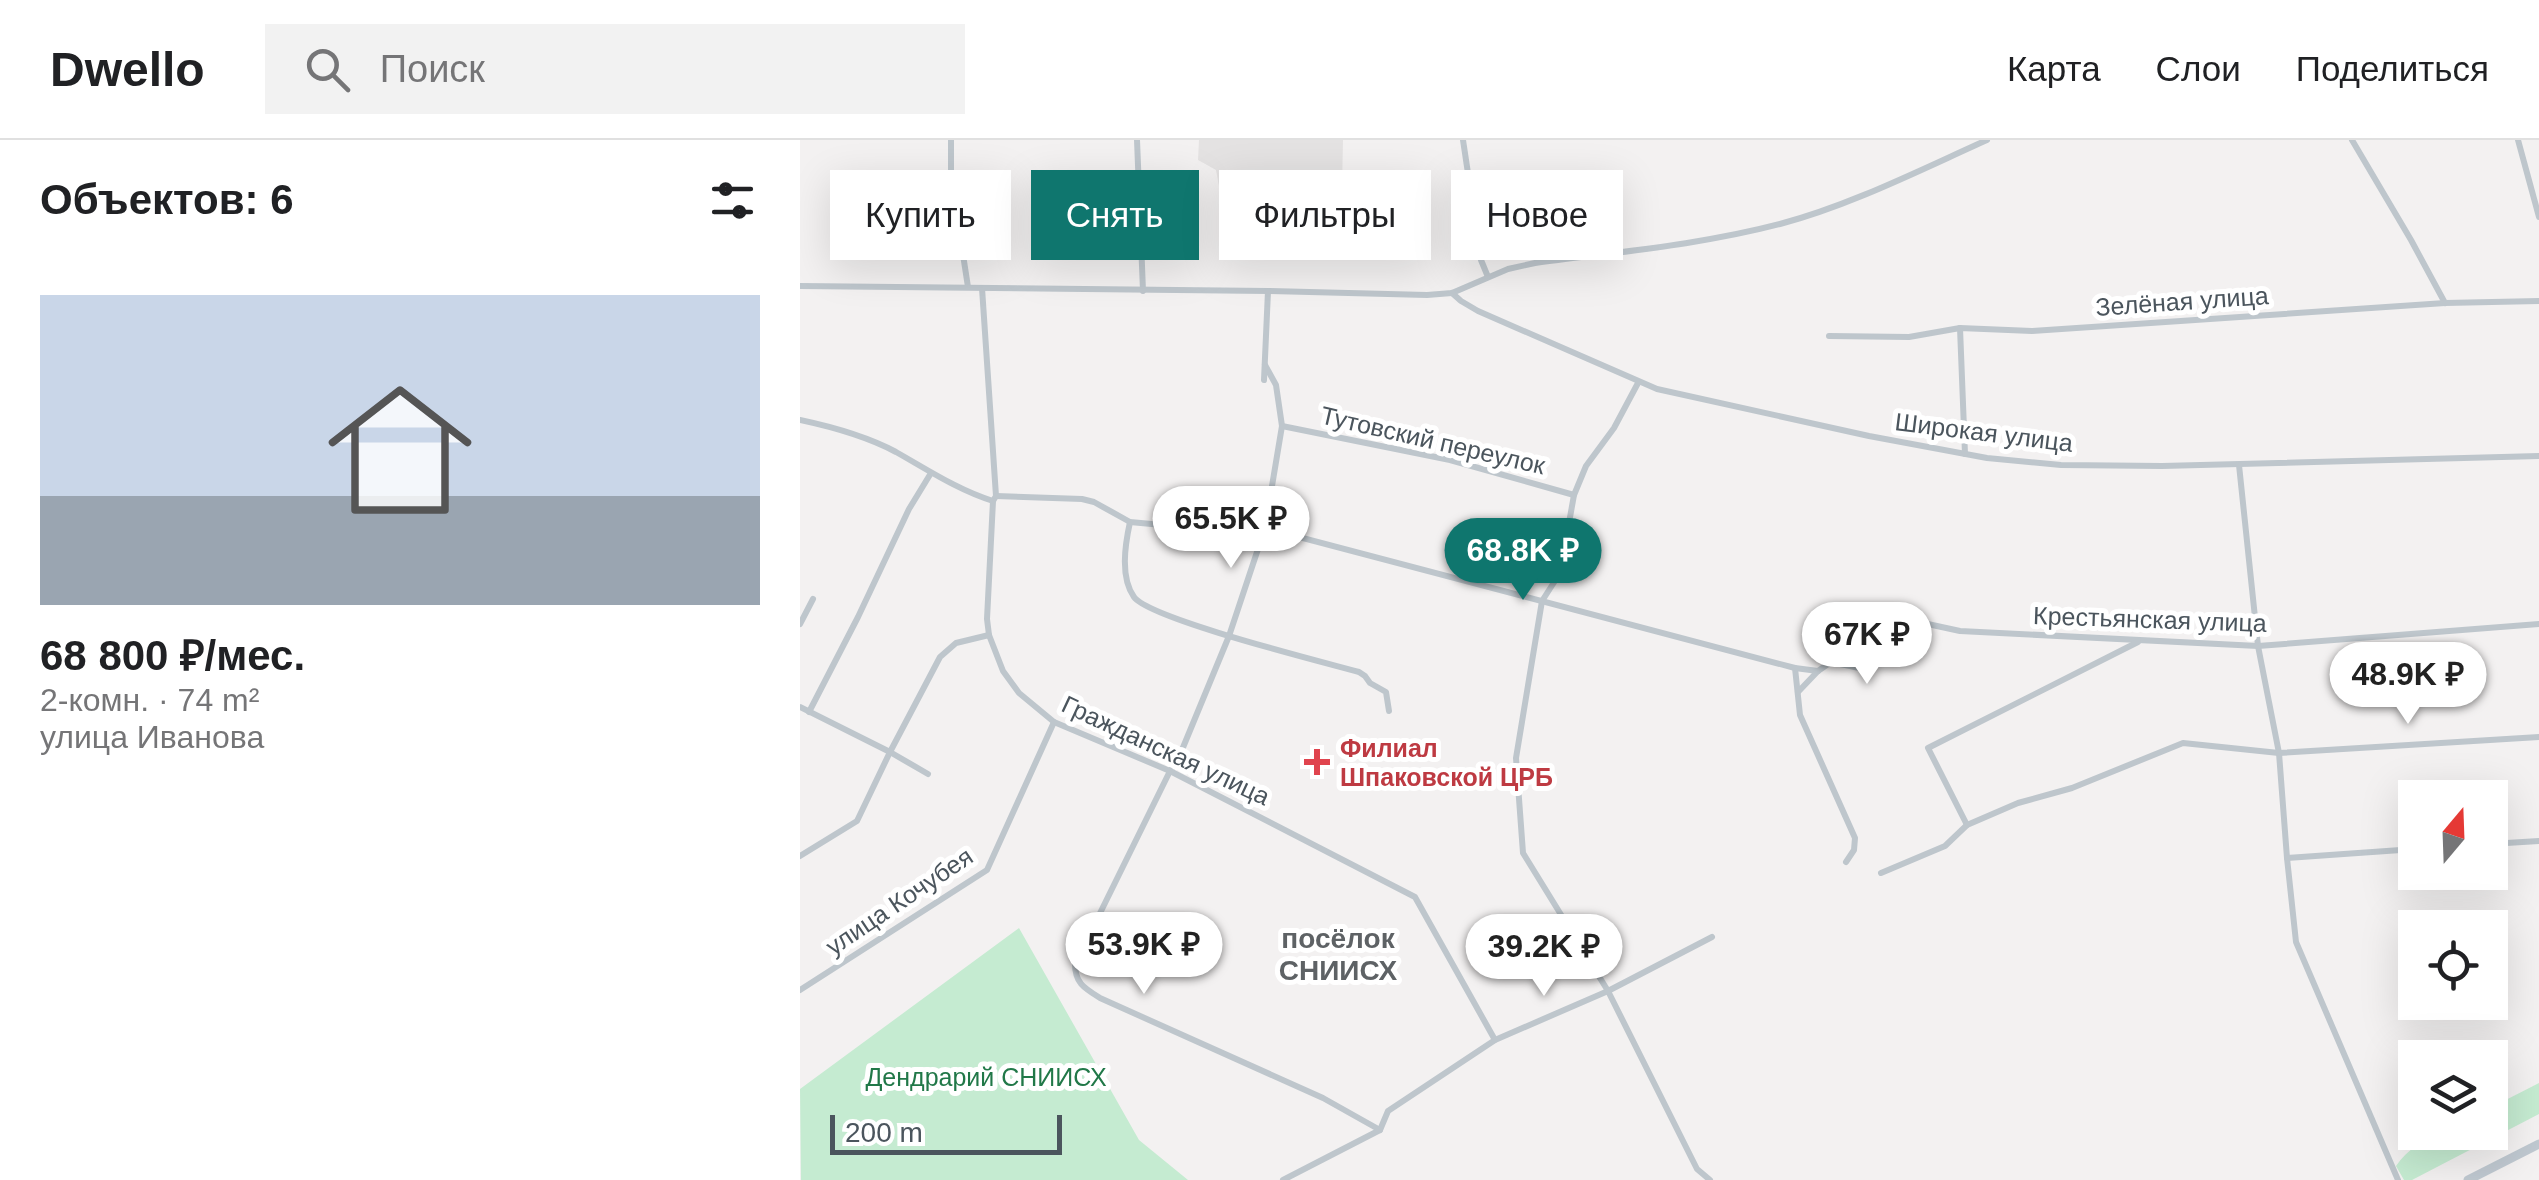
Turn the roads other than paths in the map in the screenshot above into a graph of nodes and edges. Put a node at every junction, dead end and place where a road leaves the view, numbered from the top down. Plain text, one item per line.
1 (951, 140) edge
2 (1136, 140) edge
3 (1463, 140) edge
4 (1987, 140) edge
5 (2352, 140) edge
6 (2518, 140) edge
7 (2539, 217) edge
8 (1488, 277) junction
9 (800, 286) edge
10 (968, 288) junction
11 (982, 288) junction
12 (1143, 290) junction
13 (1268, 291) junction
14 (1452, 293) junction
15 (2539, 301) edge
16 (2445, 304) junction
17 (1960, 328) junction
18 (1829, 336) dead end
19 (1265, 366) junction
20 (1264, 380) dead end
21 (1638, 383) junction
22 (800, 420) edge
23 (1282, 426) junction
24 (1965, 454) junction
25 (2539, 456) edge
26 (2239, 465) junction
27 (931, 473) junction
28 (1574, 496) junction
29 (994, 498) junction
30 (1130, 522) junction
31 (1265, 528) junction
32 (813, 598) dead end
33 (1542, 602) junction
34 (800, 624) edge
35 (2539, 624) edge
36 (989, 634) junction
37 (1229, 636) junction
38 (2139, 642) junction
39 (2258, 646) junction
40 (1795, 668) junction
41 (1818, 671) junction
42 (1798, 692) junction
43 (800, 707) edge
44 (809, 712) junction
45 (1388, 712) dead end
46 (1054, 722) junction
47 (2539, 737) edge
48 (890, 752) junction
49 (2279, 753) junction
50 (1170, 771) junction
51 (928, 774) dead end
52 (1967, 825) junction
53 (2539, 841) edge
54 (2508, 843) edge
55 (2398, 850) edge
56 (800, 856) edge
57 (2286, 858) junction
58 (1846, 862) dead end
59 (1882, 873) dead end
60 (1712, 937) dead end
61 (800, 990) edge
62 (1608, 991) junction
63 (1495, 1040) junction
64 (1380, 1130) junction
65 (2539, 1144) edge
66 (1283, 1180) edge
67 (1710, 1180) edge
68 (2398, 1180) edge
69 (2468, 1180) edge

1 - 10 street
2 - 12 street
3 - 8 street
4 - 8 street
5 - 16 street
6 - 7 street
8 - 14 street
9 - 10 street
10 - 11 street
11 - 12 street
11 - 29 street, Гражданская улица
12 - 13 street
13 - 14 street
13 - 19 street
14 - 21 street, Широкая улица
15 - 16 street, Зелёная улица
16 - 17 street, Зелёная улица
17 - 18 street, Зелёная улица
17 - 24 street
19 - 20 street
19 - 23 street
21 - 24 street, Широкая улица
21 - 28 street
22 - 27 street
23 - 28 street, Тутовский переулок
23 - 31 street
24 - 26 street, Широкая улица
25 - 26 street, Широкая улица
26 - 39 street
27 - 29 street
27 - 44 street
28 - 33 street
29 - 30 street
29 - 36 street, Гражданская улица
30 - 31 street
30 - 37 street
31 - 33 street
31 - 37 street
32 - 34 street
33 - 40 street
33 - 62 street
35 - 39 street, Крестьянская улица
36 - 46 street, Гражданская улица
36 - 48 street
37 - 45 street
37 - 50 street
38 - 39 street, Крестьянская улица
38 - 41 street, Крестьянская улица
38 - 52 street
39 - 49 street
40 - 41 street
40 - 42 street
41 - 42 street
42 - 58 street
43 - 44 street
44 - 48 street
46 - 50 street, Гражданская улица
46 - 61 street, улица Кочубея
47 - 49 street
48 - 51 street
48 - 56 street
49 - 52 street
49 - 57 street
50 - 63 street, Гражданская улица
50 - 64 street
52 - 59 street
53 - 54 street
55 - 57 street
57 - 68 street
60 - 62 street
62 - 63 street
62 - 67 street
63 - 64 street
64 - 66 street
65 - 69 street

